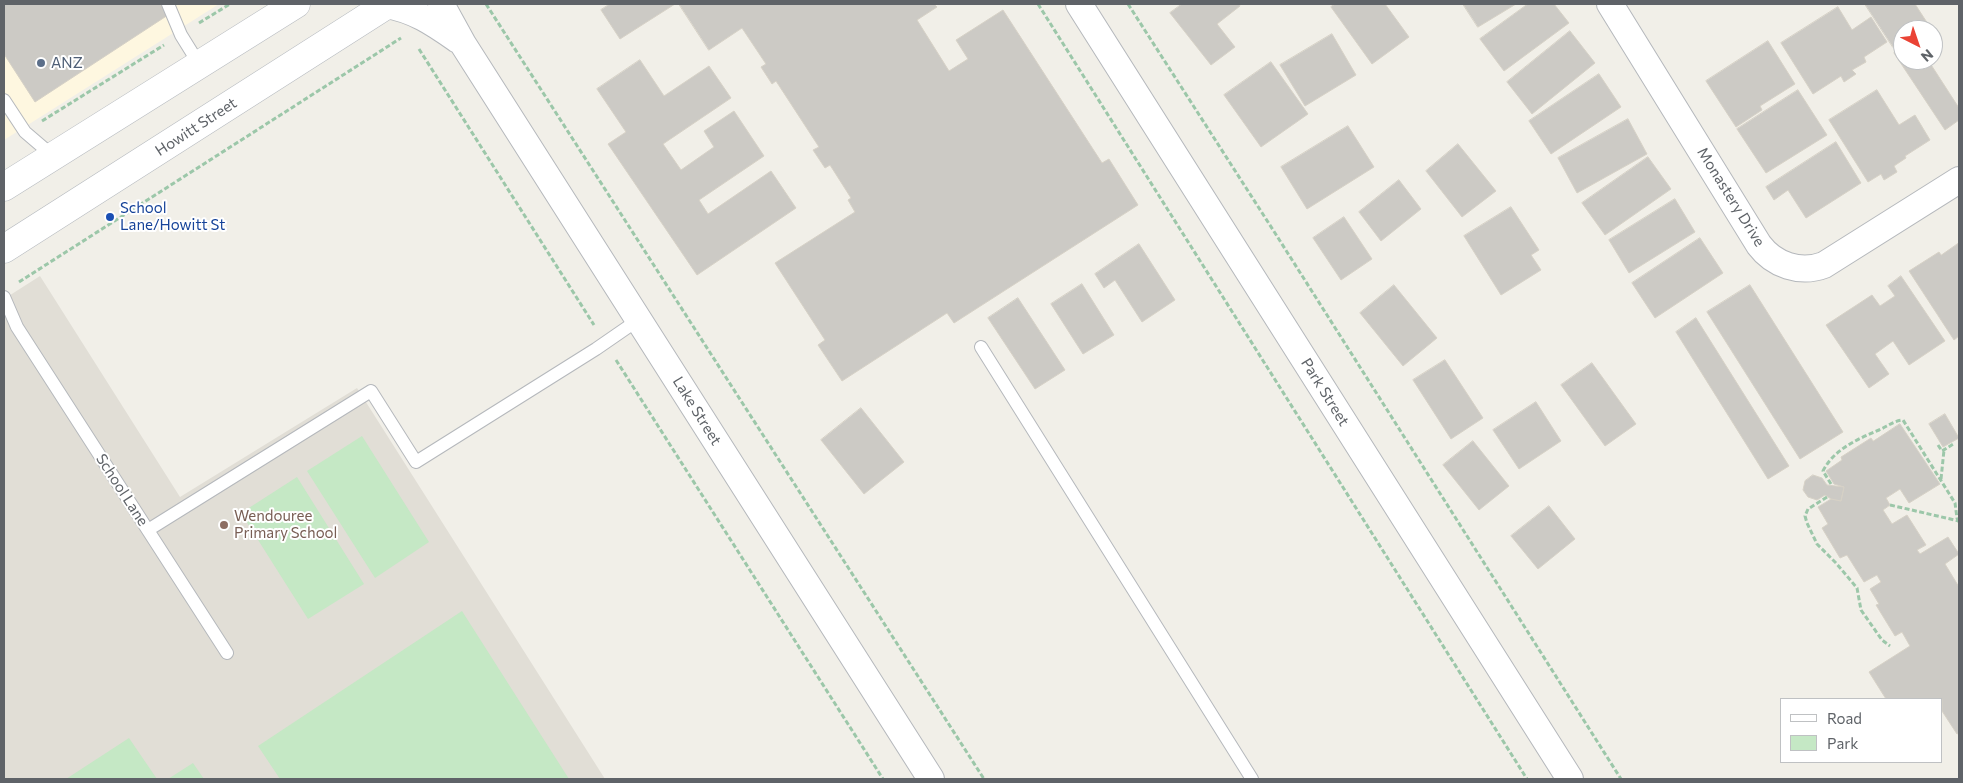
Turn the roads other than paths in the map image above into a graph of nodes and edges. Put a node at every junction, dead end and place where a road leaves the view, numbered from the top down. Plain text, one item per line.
1 (168, 4) edge
2 (296, 4) edge
3 (441, 4) edge
4 (1079, 4) edge
5 (1610, 4) edge
6 (387, 5) edge
7 (463, 44) junction
8 (199, 64) junction
9 (4, 100) edge
10 (8, 116) edge
11 (53, 156) junction
12 (1959, 180) edge
13 (4, 187) edge
14 (4, 251) edge
15 (4, 297) edge
16 (4, 315) edge
17 (638, 320) junction
18 (17, 327) junction
19 (981, 347) dead end
20 (148, 530) junction
21 (227, 653) dead end
22 (931, 779) edge
23 (1252, 779) edge
24 (1570, 779) edge

1 - 8 lane
2 - 8 main road
3 - 7 street, Lake Street
4 - 24 street, Park Street
5 - 12 street, Monastery Drive
6 - 7 street, Lake Street
6 - 14 main road, Howitt Street
7 - 17 street, Lake Street
8 - 11 main road
9 - 10 lane
10 - 11 lane
11 - 13 main road
15 - 18 lane, School Lane
16 - 18 lane, School Lane
17 - 20 lane
17 - 22 street, Lake Street
18 - 20 lane, School Lane
19 - 23 lane
20 - 21 lane, School Lane

